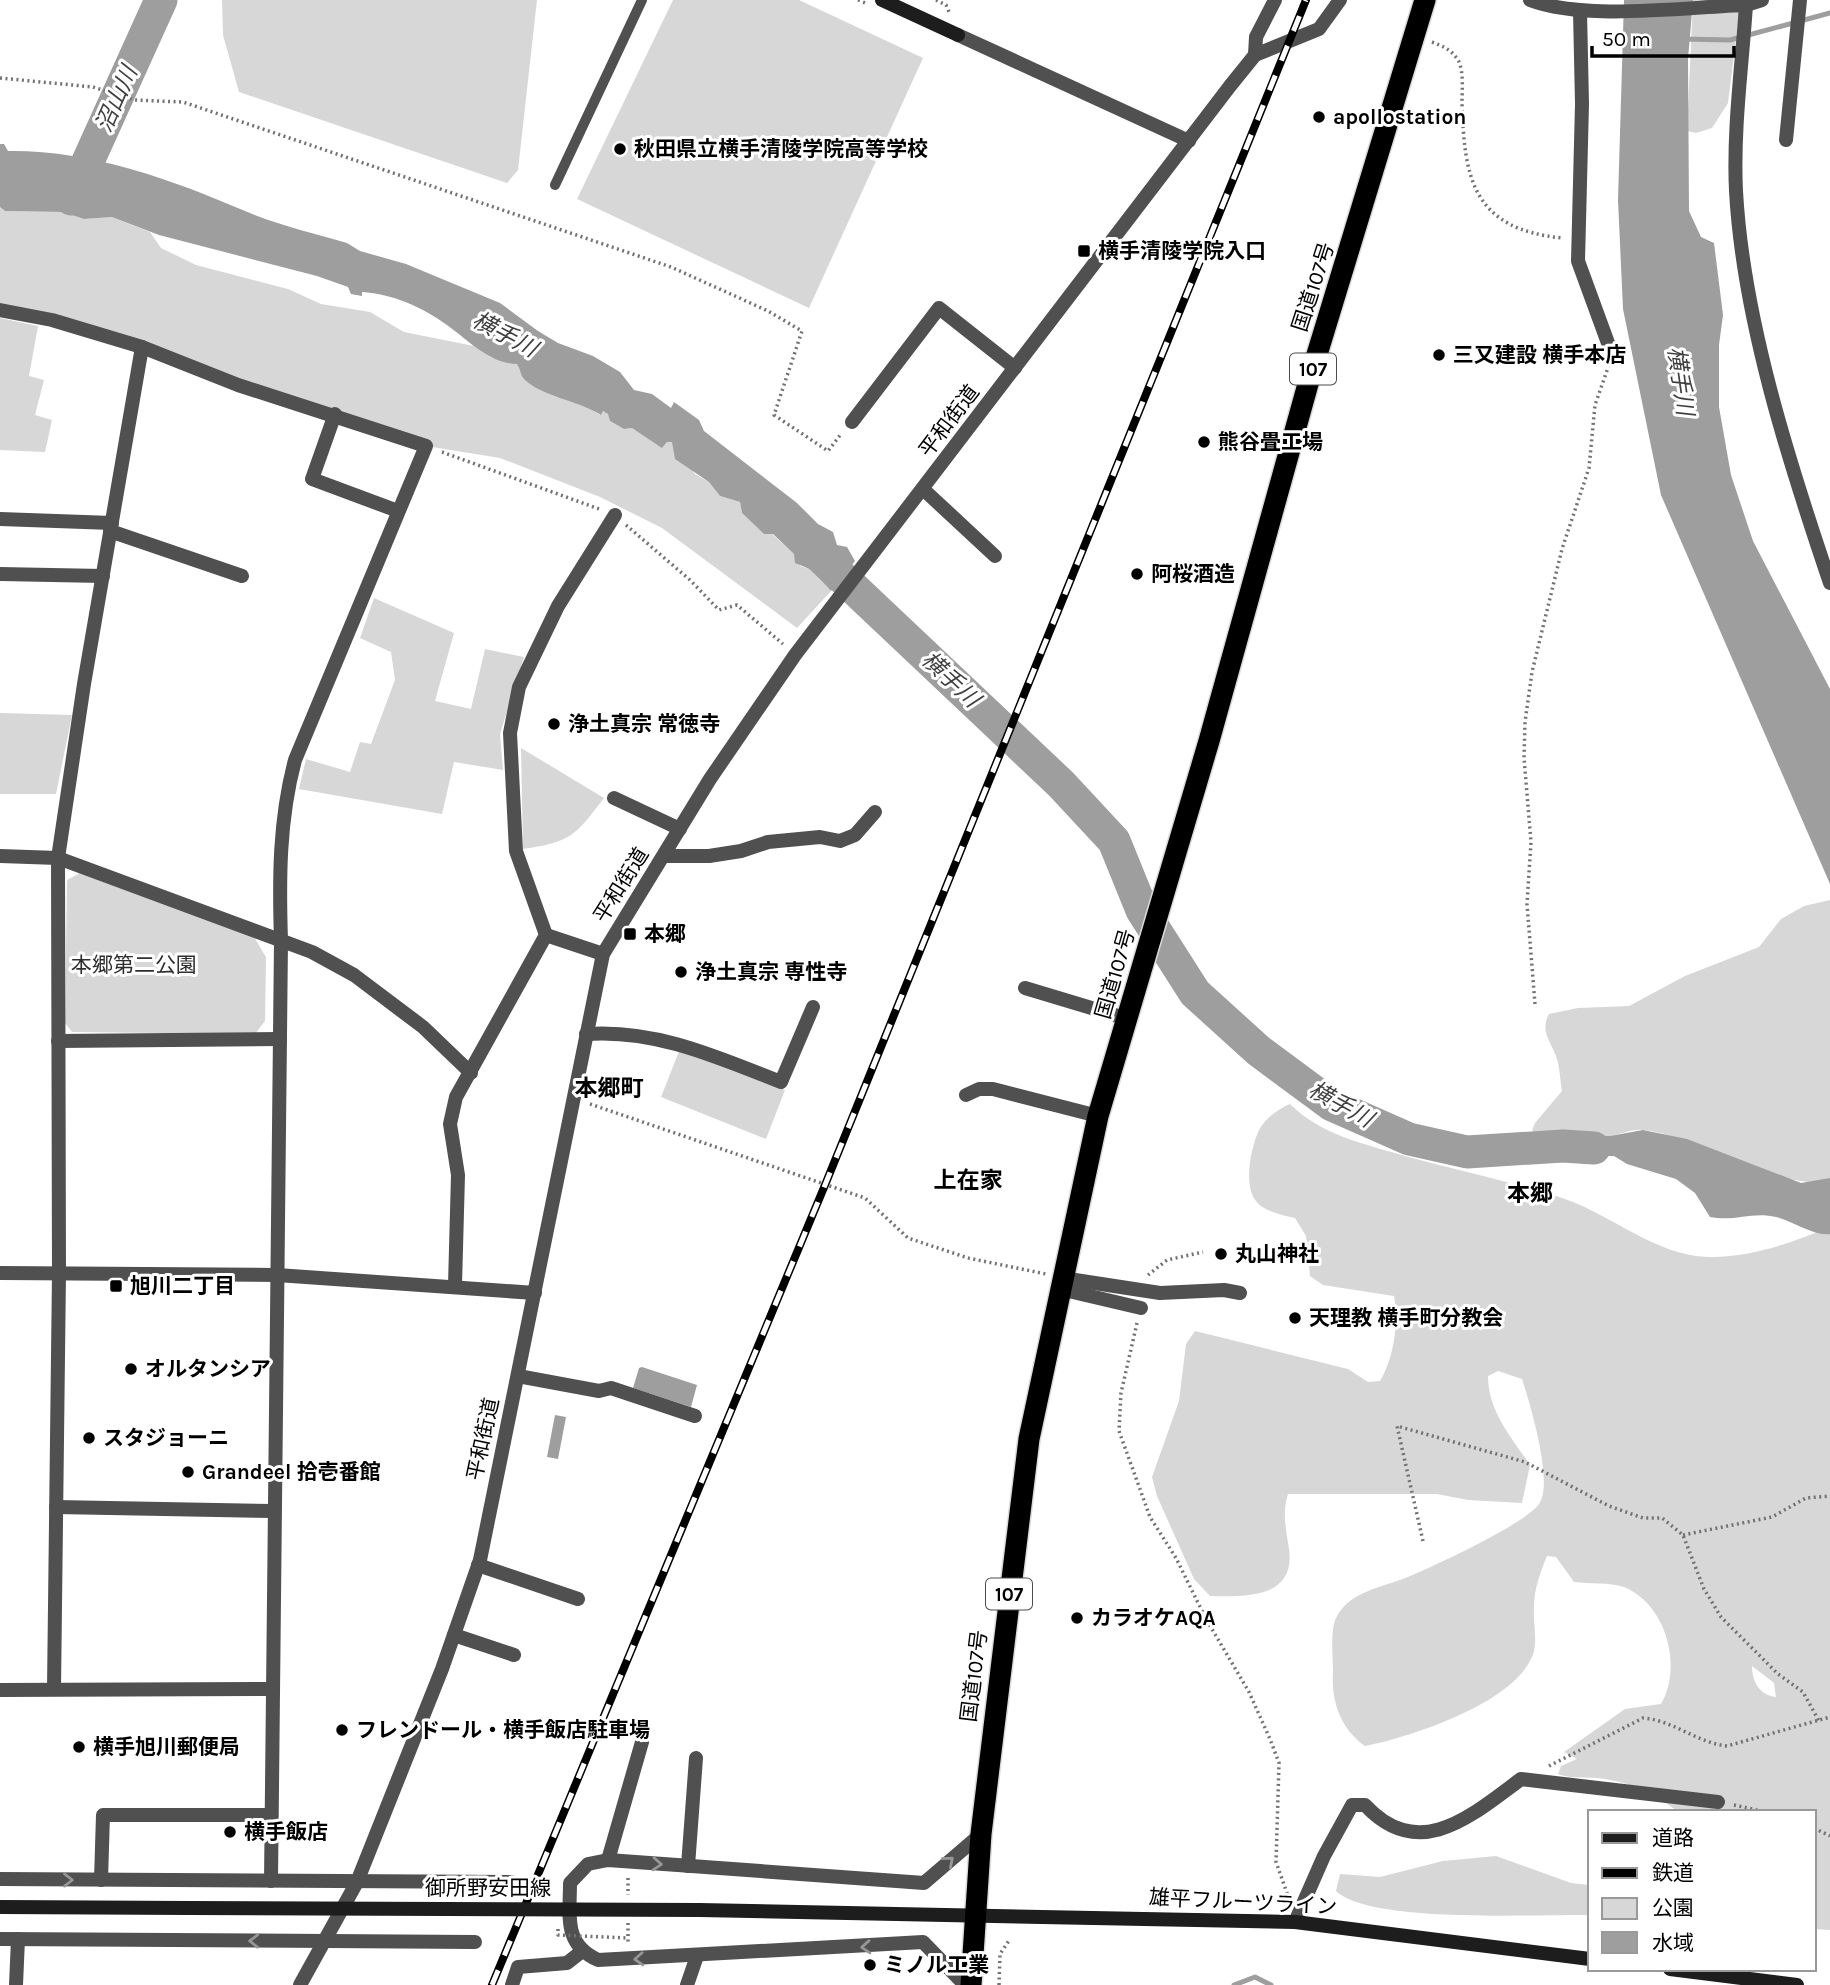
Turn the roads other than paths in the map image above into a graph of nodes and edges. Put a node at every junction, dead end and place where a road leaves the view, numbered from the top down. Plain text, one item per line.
1 (642, 0) edge
2 (1275, 0) edge
3 (1340, 0) edge
4 (1425, 0) edge
5 (1530, 0) edge
6 (1762, 0) edge
7 (890, 2) edge
8 (1746, 5) junction
9 (1800, 5) edge
10 (1580, 11) junction
11 (958, 35) joint
12 (1255, 55) junction
13 (1189, 141) junction
14 (1786, 141) dead end
15 (555, 185) dead end
16 (0, 310) edge
17 (1608, 343) road end
18 (142, 347) junction
19 (1016, 368) junction
20 (335, 414) junction
21 (852, 422) road end
22 (923, 489) junction
23 (398, 511) junction
24 (615, 514) dead end
25 (0, 519) edge
26 (111, 527) junction
27 (995, 556) dead end
28 (0, 574) edge
29 (103, 576) junction
30 (242, 576) dead end
31 (1830, 583) edge
32 (614, 799) dead end
33 (875, 811) dead end
34 (680, 829) junction
35 (0, 856) edge
36 (664, 856) junction
37 (58, 858) junction
38 (547, 934) junction
39 (281, 941) junction
40 (603, 954) junction
41 (1025, 988) dead end
42 (813, 1007) dead end
43 (1128, 1019) junction
44 (586, 1034) junction
45 (280, 1039) junction
46 (58, 1041) junction
47 (471, 1073) junction
48 (966, 1095) dead end
49 (1098, 1116) junction
50 (0, 1273) edge
51 (59, 1273) junction
52 (277, 1275) junction
53 (1061, 1283) junction
54 (455, 1285) junction
55 (535, 1293) junction
56 (1240, 1293) dead end
57 (1141, 1308) road end
58 (518, 1377) junction
59 (695, 1416) dead end
60 (56, 1507) junction
61 (274, 1511) junction
62 (478, 1564) junction
63 (578, 1599) dead end
64 (454, 1635) junction
65 (514, 1655) dead end
66 (0, 1689) edge
67 (54, 1689) junction
68 (272, 1689) junction
69 (642, 1742) dead end
70 (696, 1758) dead end
71 (1718, 1801) road end
72 (271, 1815) junction
73 (981, 1834) junction
74 (608, 1860) junction
75 (688, 1866) junction
76 (0, 1879) edge
77 (101, 1880) junction
78 (271, 1881) junction
79 (357, 1882) junction
80 (511, 1882) dead end
81 (0, 1907) edge
82 (975, 1914) junction
83 (1297, 1917) junction
84 (0, 1938) edge
85 (18, 1939) junction
86 (322, 1941) junction
87 (475, 1942) dead end
88 (581, 1952) junction
89 (698, 1956) junction
90 (1588, 1959) edge
91 (1678, 1971) edge
92 (1715, 1980) edge
93 (964, 1984) edge
94 (16, 1985) edge
95 (300, 1985) edge
96 (512, 1985) edge
97 (687, 1985) edge
98 (1797, 1985) edge

1 - 15 lane
2 - 12 street
3 - 12 street
4 - 43 highway, 国道107号 / 107
5 - 10 street
6 - 8 street
7 - 11 main road
8 - 10 street
8 - 31 street
9 - 14 street
10 - 17 street
11 - 13 street
12 - 13 street, 平和街道
13 - 19 street, 平和街道
16 - 18 street
18 - 20 street
18 - 26 street
19 - 21 street
19 - 22 street, 平和街道
20 - 23 street
20 - 23 street
22 - 27 street
22 - 34 street, 平和街道
23 - 39 street
24 - 38 street
25 - 26 street
26 - 29 street
26 - 30 street
28 - 29 street
29 - 37 street
32 - 34 street
33 - 36 street
34 - 36 street, 平和街道
35 - 37 street
36 - 40 street, 平和街道
37 - 39 street
37 - 46 street
38 - 40 street
38 - 47 street
39 - 45 street
39 - 47 street
40 - 44 street, 平和街道
41 - 43 street
42 - 44 street
43 - 49 highway, 国道107号 / 107
44 - 55 street, 平和街道
45 - 46 street
45 - 52 street
46 - 51 street
47 - 54 street
48 - 49 street
49 - 53 highway, 国道107号 / 107
50 - 51 street
51 - 52 street
51 - 60 street
52 - 54 street
52 - 61 street
53 - 56 street
53 - 57 street
53 - 73 highway, 国道107号 / 107
54 - 55 street
55 - 58 street, 平和街道
58 - 59 street
58 - 62 street, 平和街道
60 - 61 street
60 - 67 street
61 - 68 street
62 - 63 street
62 - 64 street, 平和街道
64 - 65 street
64 - 79 street, 平和街道
66 - 67 street
67 - 68 street
68 - 72 street
69 - 74 street
70 - 75 street
71 - 83 street
72 - 77 street
72 - 78 street
75 -> 73 street
73 - 82 highway, 国道107号 / 107
74 -> 75 street
74 - 88 street
76 -> 77 street
77 - 78 street
78 - 79 street
79 - 80 street
79 - 86 street, 平和街道
81 - 82 main road, 御所野安田線, bridge
82 - 83 main road, 雄平フルーツライン
82 - 93 highway, 国道107号 / 107
83 - 90 main road, 雄平フルーツライン
84 - 85 street
86 -> 85 street
85 - 94 street
86 - 87 street
86 - 95 street, 平和街道
89 -> 88 street
88 - 96 street
93 -> 89 street
89 - 97 street
91 - 92 main road
92 - 98 main road

